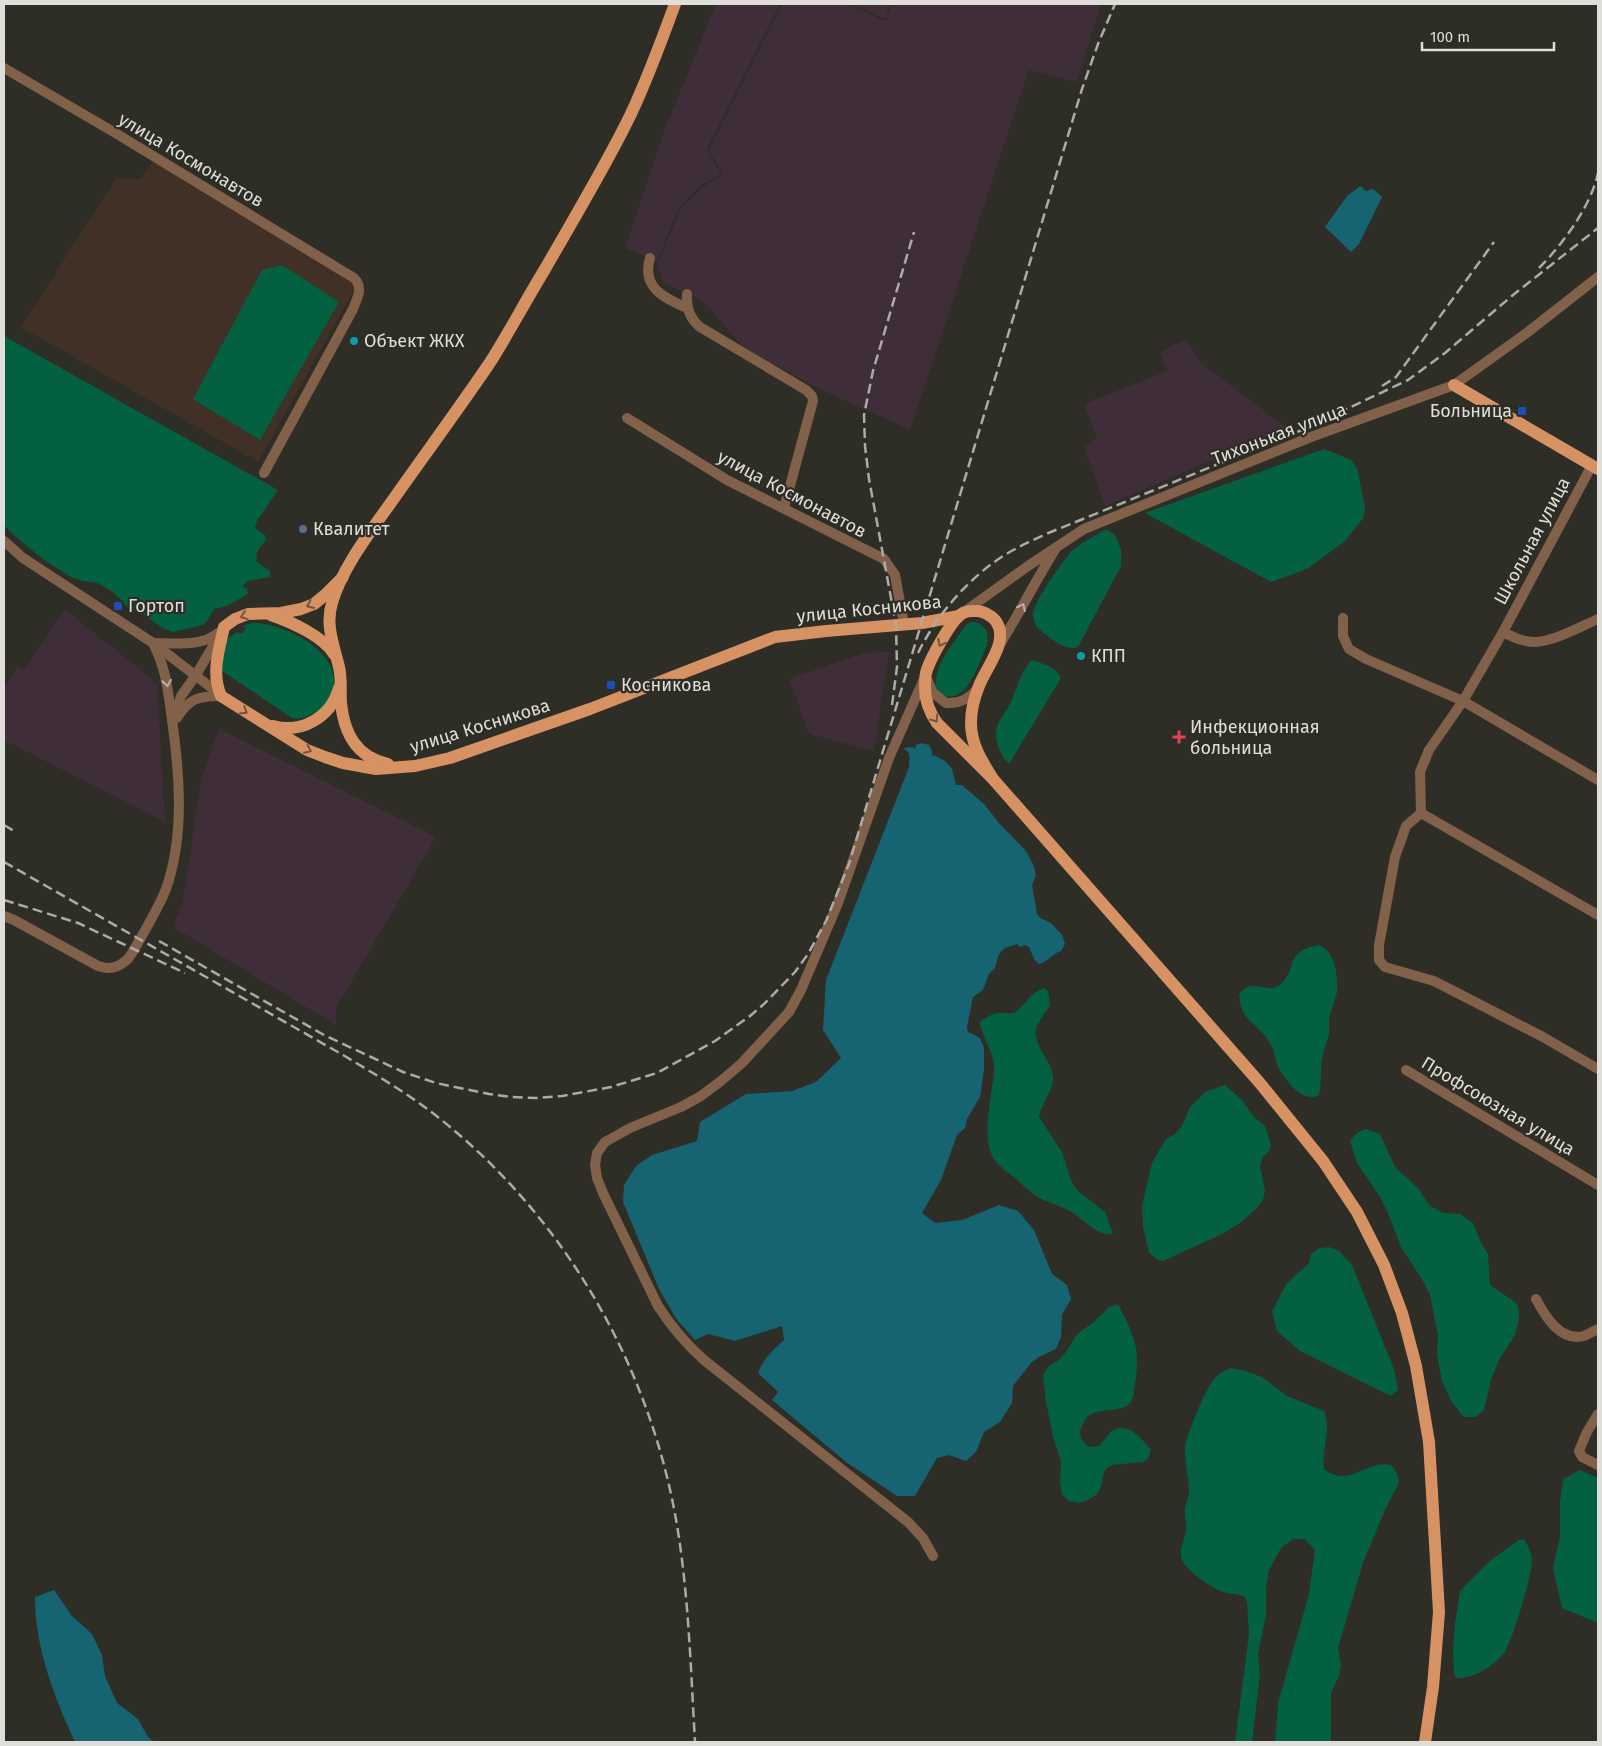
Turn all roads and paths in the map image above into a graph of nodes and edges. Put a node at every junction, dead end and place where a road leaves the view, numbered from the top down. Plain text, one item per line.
1 (675, 4) edge
2 (4, 68) edge
3 (650, 258) dead end
4 (1598, 277) edge
5 (687, 294) dead end
6 (687, 308) junction
7 (1454, 385) junction
8 (627, 418) dead end
9 (1595, 467) edge
10 (264, 473) dead end
11 (784, 508) junction
12 (4, 541) edge
13 (1058, 545) junction
14 (343, 577) junction
15 (267, 613) junction
16 (962, 614) junction
17 (1343, 618) dead end
18 (1598, 620) edge
19 (904, 624) junction
20 (224, 627) junction
21 (1503, 632) junction
22 (153, 643) junction
23 (997, 649) junction
24 (336, 659) junction
25 (926, 673) junction
26 (196, 675) junction
27 (340, 681) junction
28 (979, 685) junction
29 (221, 696) junction
30 (1463, 701) junction
31 (172, 725) junction
32 (266, 725) junction
33 (415, 766) junction
34 (993, 779) junction
35 (1598, 780) edge
36 (1421, 813) junction
37 (1598, 914) edge
38 (4, 916) edge
39 (1598, 1069) edge
40 (1406, 1070) dead end
41 (1598, 1185) edge
42 (1536, 1299) dead end
43 (1598, 1328) edge
44 (1598, 1414) edge
45 (1598, 1465) edge
46 (933, 1556) dead end
47 (1425, 1742) edge

1 - 14 main road
2 - 10 street, улица Космонавтов
3 - 6 street
4 - 7 street, Тихонькая улица
5 - 6 street
6 - 11 street
7 - 9 main road, Школьная улица
7 - 13 street, Тихонькая улица
8 - 11 street, улица Космонавтов
9 - 21 street, Школьная улица
11 - 19 street, улица Космонавтов
12 - 22 street, улица Косникова
13 - 16 street, Тихонькая улица
23 -> 13 street
14 -> 15 main road
14 - 24 main road
15 -> 20 main road
15 - 24 main road
16 - 19 main road, улица Косникова
16 - 23 main road
16 -> 25 main road
17 - 30 street
18 - 21 street, Школьная улица
19 - 33 main road, улица Косникова
20 - 22 street
20 - 26 street
20 - 29 main road
21 - 30 street, Школьная улица
22 - 26 street, улица Косникова
22 -> 31 street
23 - 28 main road
24 - 27 main road
25 - 28 street
25 -> 34 main road
25 - 46 street
26 - 29 street, улица Косникова
26 - 31 street
27 - 32 main road
27 - 33 main road
28 - 34 main road
29 - 31 street
29 -> 32 main road, улица Косникова
30 - 35 street
30 - 36 street, Школьная улица
31 - 38 street
32 -> 33 main road, улица Косникова
34 - 47 main road
36 - 37 street
36 - 39 street
40 - 41 street, Профсоюзная улица
42 - 43 street
44 - 45 street

